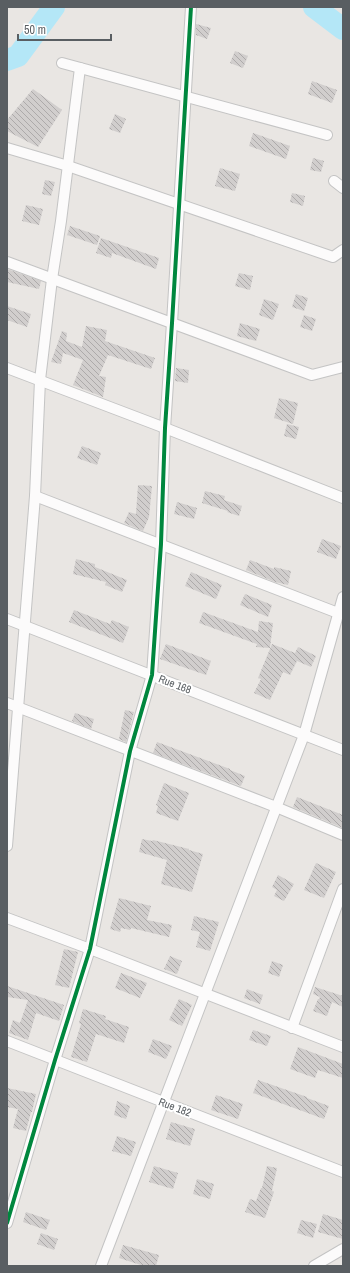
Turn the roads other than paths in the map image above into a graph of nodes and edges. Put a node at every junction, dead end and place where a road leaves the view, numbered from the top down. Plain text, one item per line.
1 (191, 7) edge
2 (62, 63) dead end
3 (80, 68) junction
4 (185, 97) junction
5 (327, 136) dead end
6 (7, 148) edge
7 (68, 166) junction
8 (334, 181) dead end
9 (343, 188) edge
10 (179, 204) junction
11 (343, 250) edge
12 (7, 262) edge
13 (52, 279) junction
14 (172, 323) junction
15 (343, 366) edge
16 (7, 368) edge
17 (40, 380) junction
18 (165, 428) junction
19 (35, 496) junction
20 (343, 498) edge
21 (161, 544) junction
22 (343, 597) edge
23 (338, 613) junction
24 (7, 619) edge
25 (24, 626) junction
26 (152, 675) junction
27 (7, 703) edge
28 (18, 707) junction
29 (304, 735) junction
30 (343, 750) edge
31 (130, 751) junction
32 (276, 807) junction
33 (343, 835) edge
34 (7, 846) edge
35 (343, 889) edge
36 (7, 918) edge
37 (90, 949) junction
38 (205, 994) junction
39 (292, 1028) junction
40 (7, 1041) edge
41 (343, 1047) edge
42 (55, 1060) junction
43 (164, 1102) junction
44 (343, 1172) edge
45 (7, 1223) edge
46 (343, 1249) edge
47 (102, 1266) edge
48 (314, 1266) edge

1 - 4 street
2 - 3 street
3 - 4 street
3 - 7 street
4 - 5 street
4 - 10 street
6 - 7 street
7 - 10 street
7 - 13 street
8 - 9 street
10 - 11 street
10 - 14 street
12 - 13 street
13 - 14 street
13 - 17 street
14 - 15 street
14 - 18 street
16 - 17 street
17 - 18 street
17 - 19 street
18 - 20 street
18 - 21 street
19 - 21 street
19 - 25 street
21 - 23 street
21 - 26 street
22 - 23 street
23 - 29 street
24 - 25 street, Rue 168
25 - 26 street, Rue 168
25 - 28 street
26 - 29 street, Rue 168
26 - 31 street
27 - 28 street
28 - 31 street
28 - 34 street
29 - 30 street, Rue 168
29 - 32 street
31 - 32 street
31 - 37 street
32 - 33 street
32 - 38 street
35 - 39 street
36 - 37 street
37 - 38 street
37 - 42 street
38 - 39 street
38 - 43 street
39 - 41 street
40 - 42 street, Rue 182
42 - 43 street, Rue 182
42 - 45 street
43 - 44 street, Rue 182
43 - 47 street
46 - 48 street

